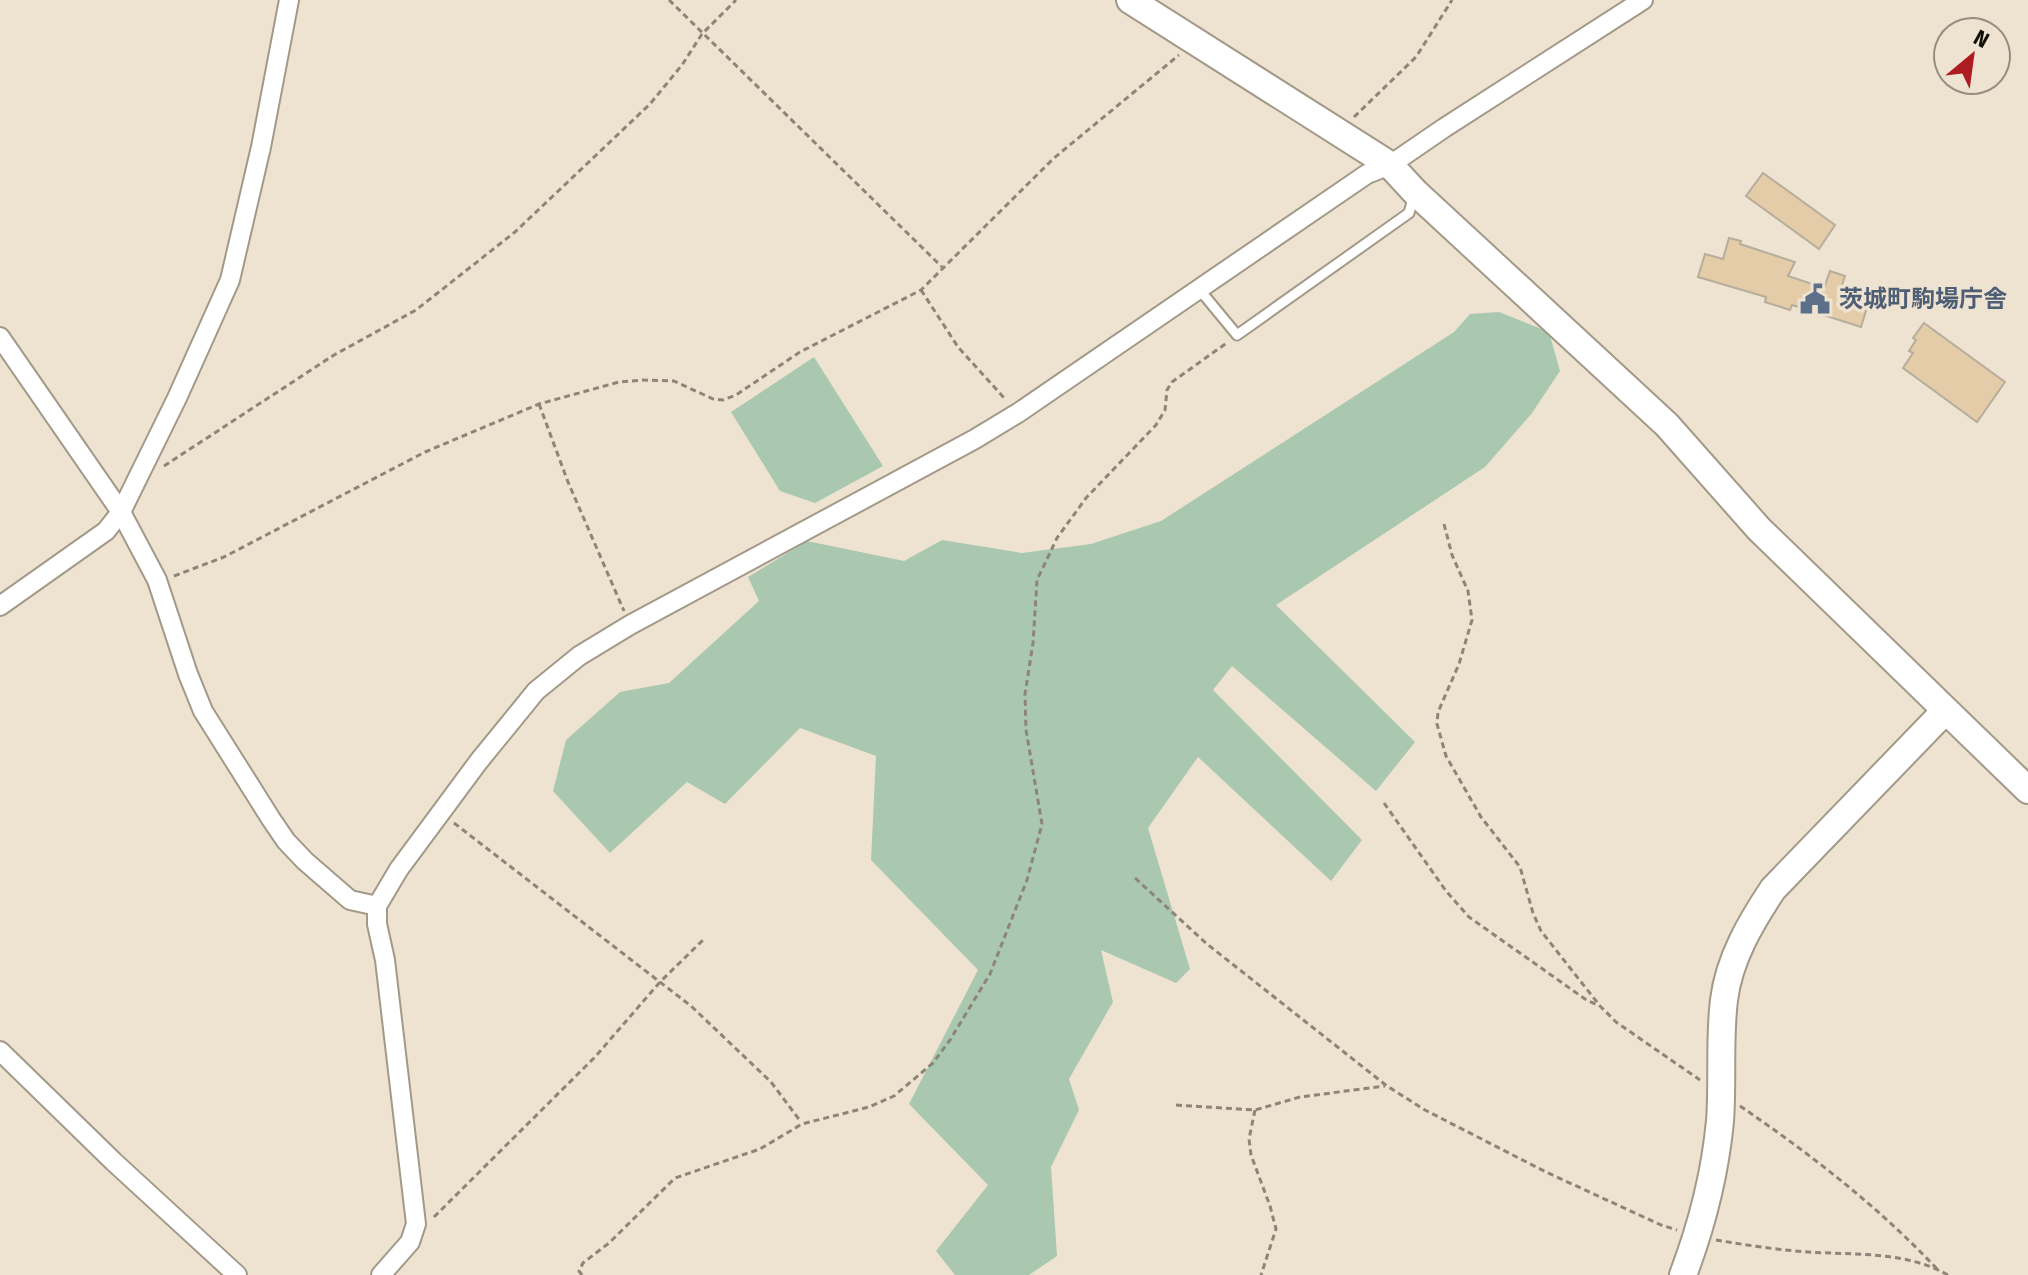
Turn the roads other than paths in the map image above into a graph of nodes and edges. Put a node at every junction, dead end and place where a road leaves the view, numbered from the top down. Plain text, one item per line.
1 (289, 0) edge
2 (1130, 0) edge
3 (1643, 0) edge
4 (1390, 165) junction
5 (1415, 192) junction
6 (1199, 289) junction
7 (0, 337) edge
8 (121, 512) junction
9 (0, 606) edge
10 (1945, 711) junction
11 (2028, 790) edge
12 (377, 906) junction
13 (0, 1051) edge
14 (237, 1275) edge
15 (381, 1275) edge
16 (1683, 1275) edge

1 - 8 street
2 - 4 street
3 - 4 street
4 - 5 street
4 - 6 street
5 - 6 lane
5 - 10 street
6 - 12 street
7 - 8 street
8 - 9 street
8 - 12 street
10 - 11 street
10 - 16 street
12 - 15 street
13 - 14 street

